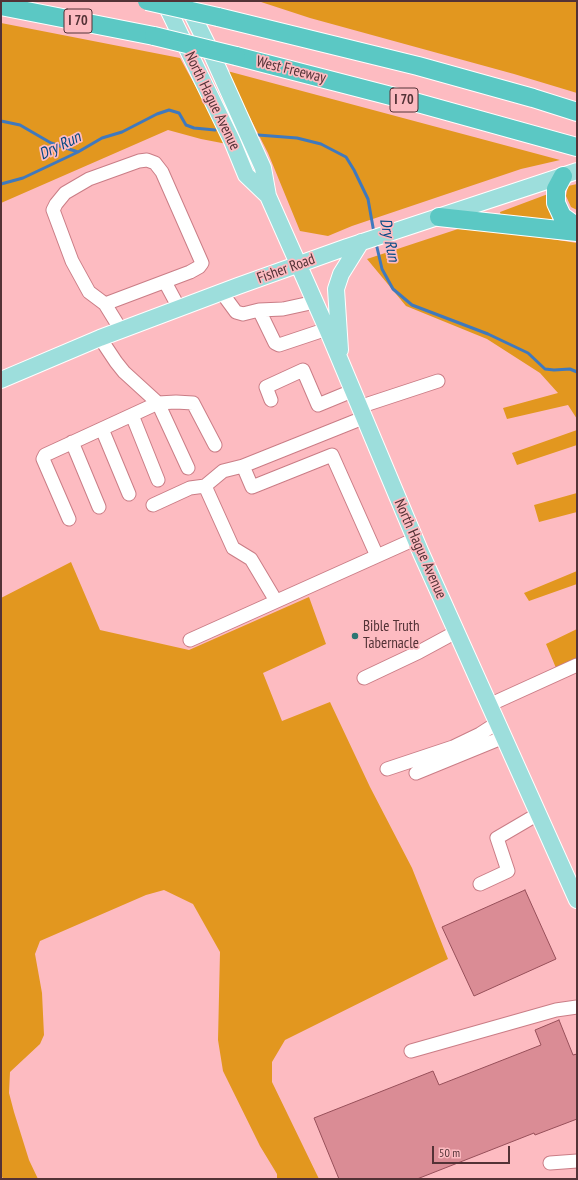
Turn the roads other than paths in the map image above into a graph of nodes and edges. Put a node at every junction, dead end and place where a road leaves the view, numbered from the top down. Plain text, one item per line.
1 (147, 1) edge
2 (164, 1) edge
3 (186, 1) edge
4 (1, 6) edge
5 (577, 112) edge
6 (574, 147) edge
7 (570, 174) edge
8 (268, 196) junction
9 (439, 218) junction
10 (577, 227) edge
11 (577, 232) edge
12 (361, 242) junction
13 (299, 264) junction
14 (166, 282) junction
15 (222, 293) junction
16 (315, 302) junction
17 (105, 304) junction
18 (179, 308) junction
19 (259, 310) junction
20 (121, 330) junction
21 (327, 330) junction
22 (100, 338) junction
23 (341, 365) junction
24 (1, 380) edge
25 (438, 381) dead end
26 (352, 392) junction
27 (271, 400) dead end
28 (158, 403) junction
29 (361, 413) junction
30 (132, 415) junction
31 (102, 429) junction
32 (322, 434) junction
33 (72, 442) junction
34 (215, 444) dead end
35 (332, 454) junction
36 (243, 466) junction
37 (188, 468) dead end
38 (158, 480) dead end
39 (205, 486) junction
40 (129, 494) dead end
41 (153, 504) dead end
42 (99, 507) dead end
43 (69, 519) dead end
44 (415, 540) junction
45 (377, 556) junction
46 (276, 601) junction
47 (456, 632) junction
48 (190, 640) dead end
49 (577, 665) edge
50 (364, 678) dead end
51 (489, 705) junction
52 (500, 730) junction
53 (387, 769) dead end
54 (416, 773) dead end
55 (538, 814) junction
56 (573, 879) edge
57 (480, 884) dead end
58 (577, 900) edge
59 (577, 1007) edge
60 (411, 1051) dead end
61 (577, 1161) edge
62 (550, 1163) dead end

1 - 5 highway, I 70, bridge
2 - 8 main road, North Hague Avenue
3 - 8 main road, North Hague Avenue
4 - 6 highway, West Freeway / I 70, bridge
7 - 9 main road, Fisher Road
7 - 10 highway
8 - 13 main road, North Hague Avenue
9 - 11 highway
9 - 12 main road, Fisher Road
12 - 13 main road, Fisher Road
12 - 23 main road
13 - 15 main road, Fisher Road
13 - 16 main road, North Hague Avenue
14 - 17 lane
14 - 17 lane
14 - 18 lane
15 - 18 main road, Fisher Road
15 - 19 lane
16 - 19 lane
16 - 21 main road, North Hague Avenue
17 - 20 lane
18 - 20 main road, Fisher Road
19 - 21 lane
20 - 22 main road, Fisher Road
21 - 23 main road, North Hague Avenue
22 - 24 main road, Fisher Road
22 - 28 lane
23 - 26 main road, North Hague Avenue
25 - 29 lane
26 - 27 lane
26 - 29 main road, North Hague Avenue
28 - 30 lane
28 - 34 lane
28 - 37 lane
29 - 32 lane
29 - 44 main road, North Hague Avenue
30 - 31 lane
30 - 38 lane
31 - 33 lane
31 - 40 lane
32 - 35 lane
32 - 36 lane
33 - 42 lane
33 - 43 lane
35 - 36 lane
35 - 45 lane
36 - 39 lane
39 - 41 lane
39 - 46 lane
44 - 45 lane
44 - 47 main road, North Hague Avenue
45 - 46 lane
46 - 48 lane
47 - 50 lane
47 - 51 main road, North Hague Avenue
49 - 51 lane
51 - 52 main road, North Hague Avenue
52 - 53 lane
52 - 54 lane
52 - 55 main road, North Hague Avenue
55 - 56 main road, North Hague Avenue
55 - 57 lane
56 - 58 main road, North Hague Avenue
59 - 60 lane
61 - 62 lane

